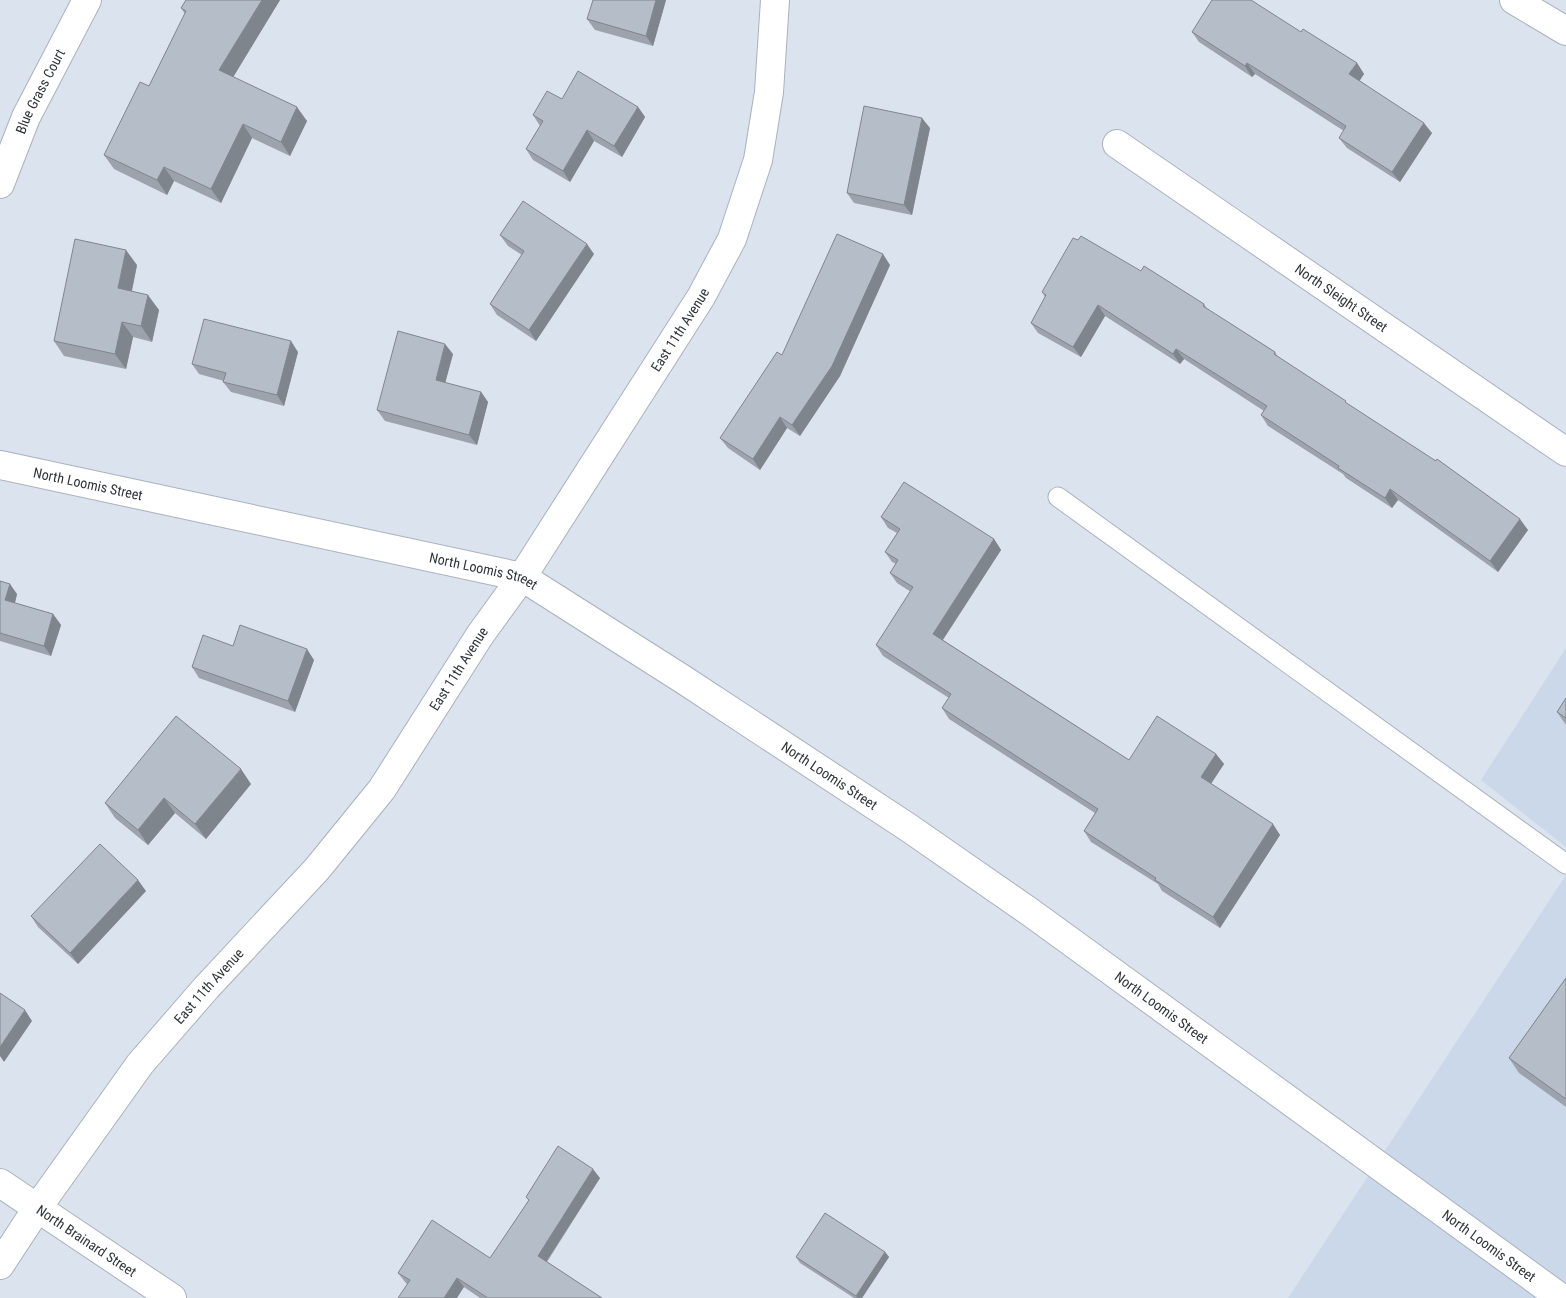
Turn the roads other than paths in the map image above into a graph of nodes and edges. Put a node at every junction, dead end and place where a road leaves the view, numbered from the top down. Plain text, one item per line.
1 (87, 0) edge
2 (775, 0) edge
3 (1514, 0) edge
4 (1566, 31) edge
5 (1117, 144) dead end
6 (0, 184) edge
7 (1566, 452) edge
8 (0, 465) edge
9 (1058, 497) dead end
10 (522, 577) junction
11 (1566, 864) edge
12 (0, 1183) edge
13 (38, 1207) junction
14 (0, 1265) edge
15 (172, 1298) edge
16 (1561, 1298) edge

1 - 6 street, Blue Grass Court
2 - 10 street, East 11th Avenue
3 - 4 street
5 - 7 street, North Sleight Street
8 - 10 street, North Loomis Street
9 - 11 lane
10 - 13 street, East 11th Avenue
10 - 16 street, North Loomis Street
12 - 13 street, North Brainard Street
13 - 14 street, East 11th Avenue
13 - 15 street, North Brainard Street

